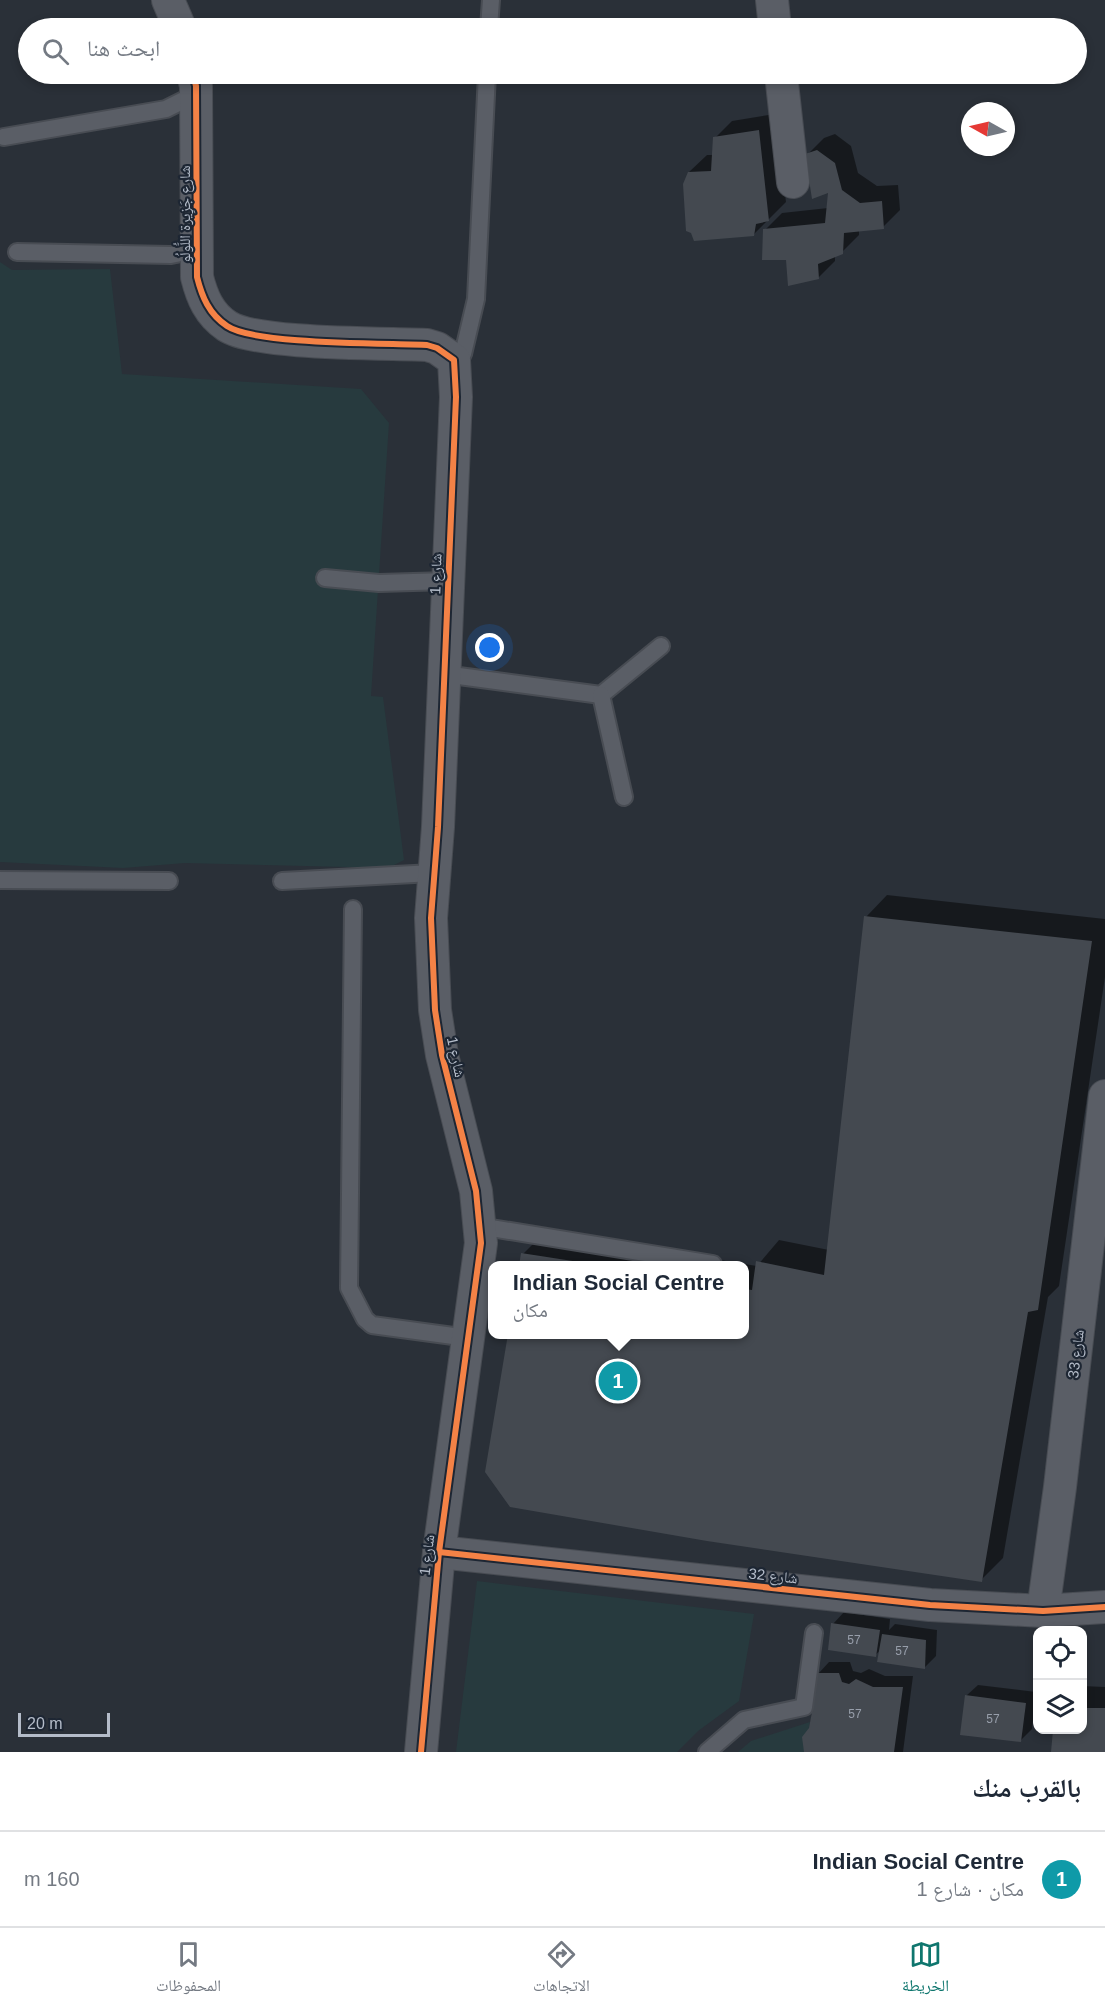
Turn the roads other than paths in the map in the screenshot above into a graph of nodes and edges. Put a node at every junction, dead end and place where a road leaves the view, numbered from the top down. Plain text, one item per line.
1 (168, 0) edge
2 (490, 0) edge
3 (772, 0) edge
4 (176, 18) edge
5 (489, 18) edge
6 (774, 18) edge
7 (195, 84) edge
8 (487, 84) edge
9 (782, 84) edge
10 (4, 137) dead end
11 (793, 182) dead end
12 (197, 239) junction
13 (17, 252) dead end
14 (454, 360) junction
15 (325, 578) dead end
16 (448, 581) junction
17 (661, 646) dead end
18 (444, 674) junction
19 (601, 695) junction
20 (624, 797) dead end
21 (433, 873) junction
22 (0, 880) edge
23 (169, 881) dead end
24 (282, 881) dead end
25 (353, 909) dead end
26 (1105, 1096) edge
27 (479, 1226) junction
28 (695, 1261) edge
29 (468, 1338) junction
30 (439, 1552) junction
31 (1105, 1607) edge
32 (1043, 1611) junction
33 (814, 1633) dead end
34 (421, 1752) edge
35 (707, 1752) edge

1 - 4 street
2 - 5 lane
3 - 6 street
7 - 10 lane
7 - 12 street, شارع جَزِيرة اللُّولُو
8 - 14 lane
9 - 11 street
12 - 13 lane
12 - 14 street, شارع جَزِيرة اللُّولُو
14 - 16 street, شارع 1
15 - 16 lane
16 - 18 street, شارع 1
17 - 19 lane
18 - 19 lane
18 - 21 street, شارع 1
19 - 20 lane
21 - 24 lane
21 - 27 street, شارع 1
22 - 23 lane
25 - 29 lane
26 - 32 street, شارع 33
27 - 28 lane
27 - 29 street, شارع 1
29 - 30 street, شارع 1
30 - 32 street, شارع 32
30 - 34 street, شارع 1
31 - 32 street, شارع 32
33 - 35 lane

